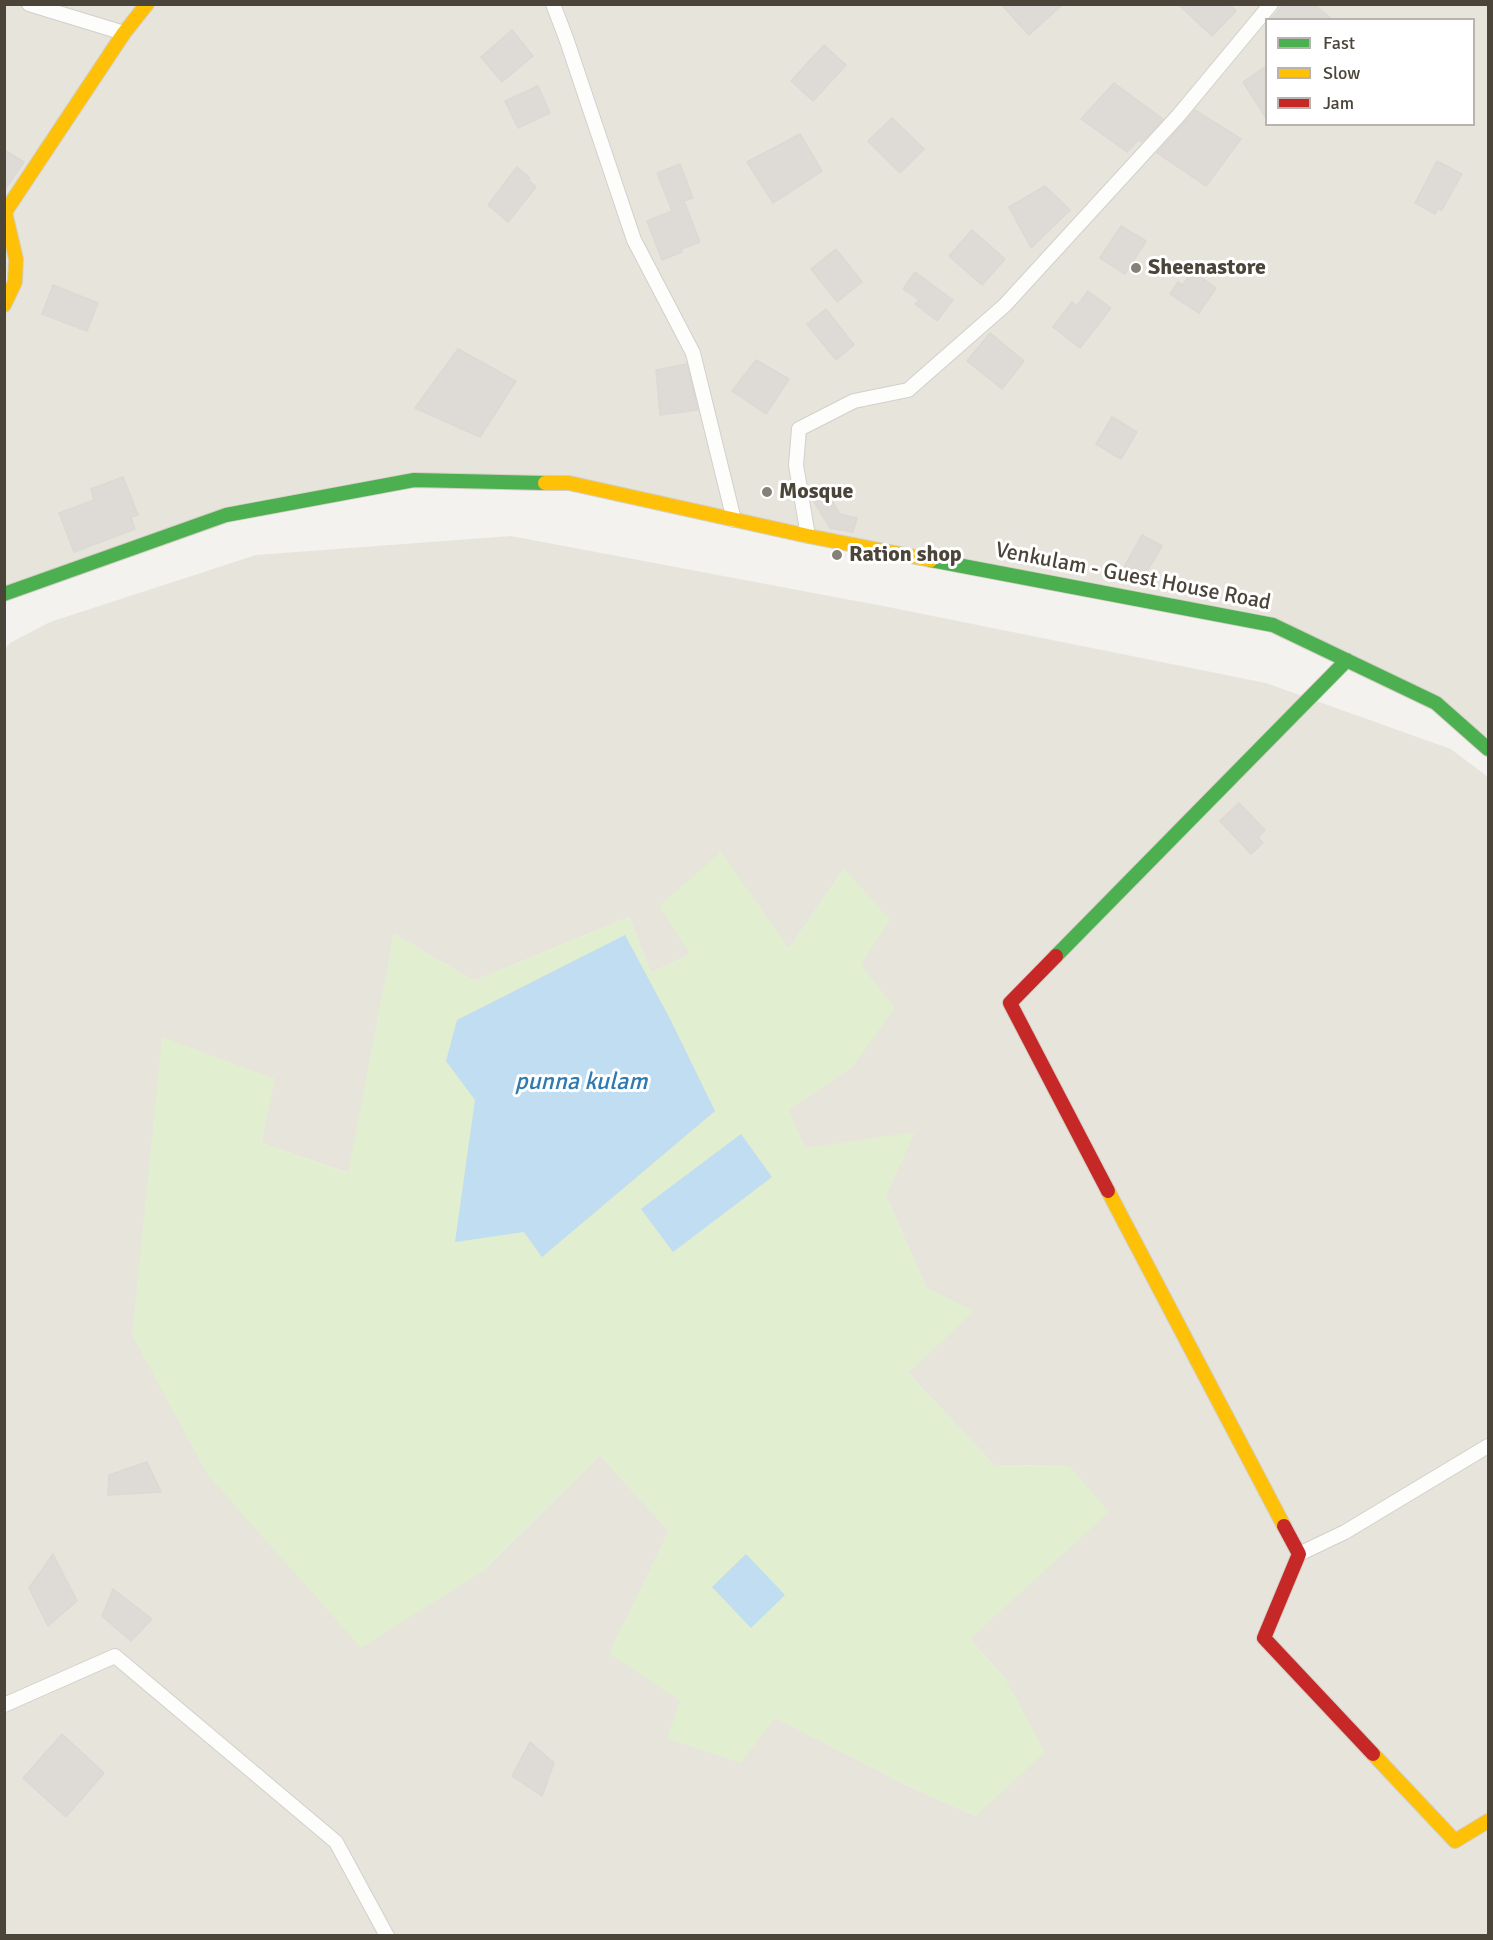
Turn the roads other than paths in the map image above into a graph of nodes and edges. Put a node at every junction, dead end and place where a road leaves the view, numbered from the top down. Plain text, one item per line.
1 (29, 4) edge
2 (147, 4) edge
3 (553, 4) edge
4 (1271, 4) edge
5 (124, 33) junction
6 (4, 305) edge
7 (734, 520) junction
8 (808, 536) junction
9 (6, 595) edge
10 (1347, 660) junction
11 (1488, 748) edge
12 (1488, 1446) edge
13 (1299, 1554) junction
14 (4, 1705) edge
15 (1488, 1821) edge
16 (387, 1935) edge

1 - 5 street
2 - 5 main road
3 - 7 street
4 - 8 street
5 - 6 main road
7 - 8 main road, Venkulam - Guest House Road
7 - 9 main road, Venkulam - Guest House Road
8 - 10 main road, Venkulam - Guest House Road
10 - 11 main road, Venkulam - Guest House Road
10 - 13 main road
12 - 13 street
13 - 15 main road
14 - 16 street

